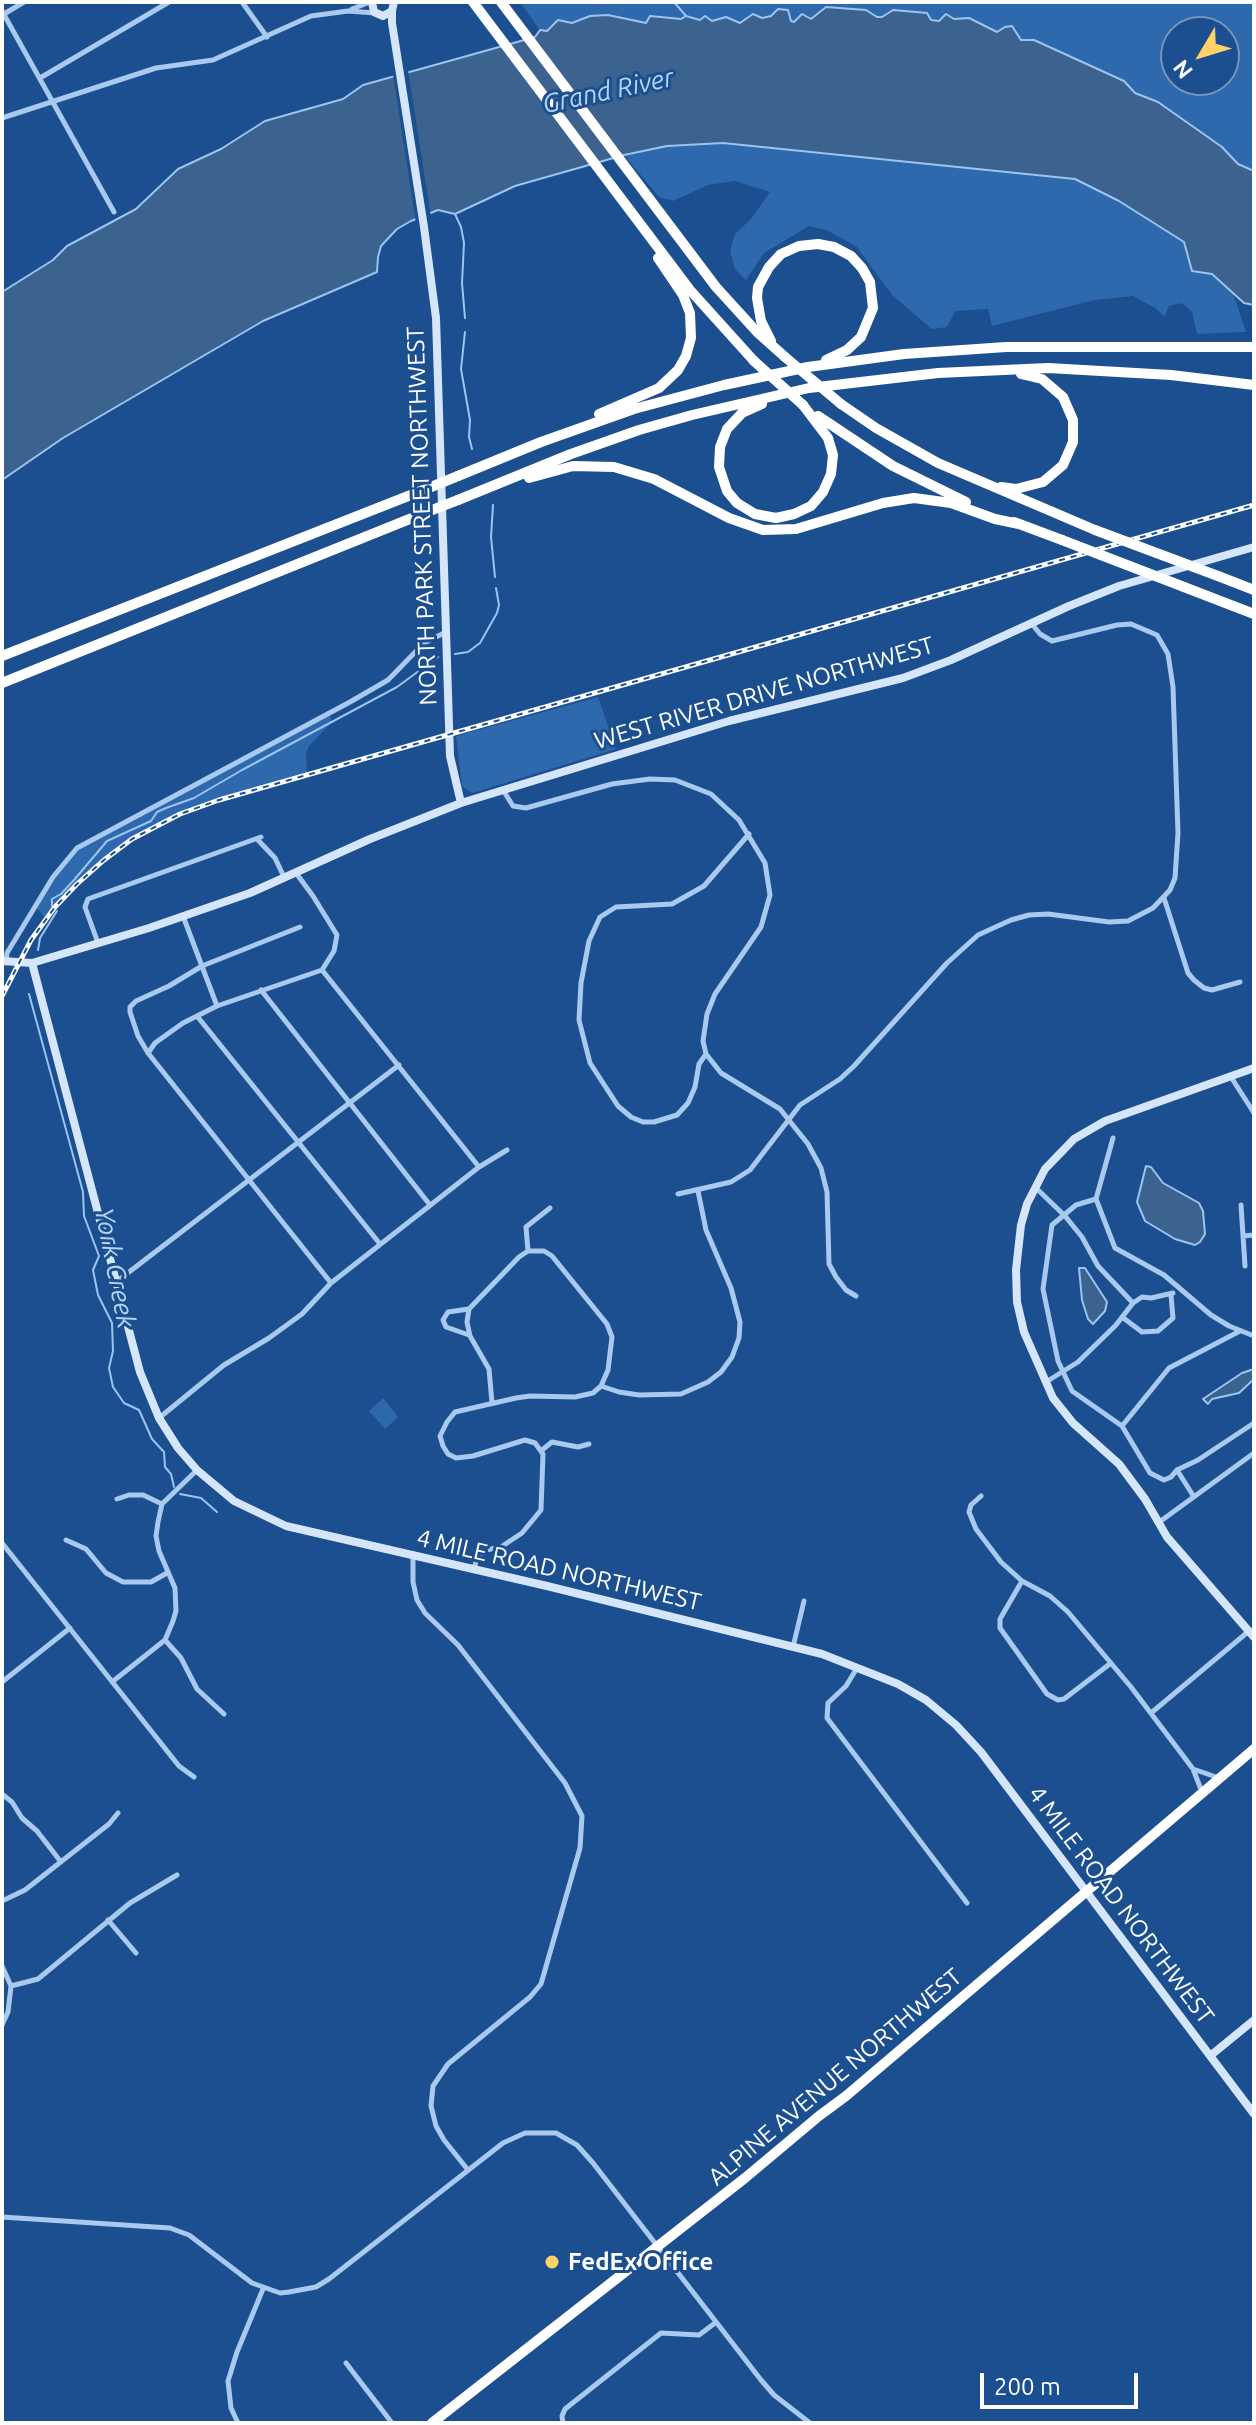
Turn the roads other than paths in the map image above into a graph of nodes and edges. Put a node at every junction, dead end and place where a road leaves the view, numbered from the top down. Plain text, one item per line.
1 (24, 2) edge
2 (169, 2) edge
3 (251, 2) edge
4 (371, 2) edge
5 (473, 2) edge
6 (501, 2) edge
7 (243, 4) edge
8 (395, 6) edge
9 (348, 11) junction
10 (3, 12) edge
11 (378, 15) junction
12 (395, 36) junction
13 (267, 37) junction
14 (40, 78) junction
15 (54, 101) junction
16 (2, 118) edge
17 (629, 208) junction
18 (114, 212) dead end
19 (1254, 347) edge
20 (782, 355) junction
21 (808, 367) junction
22 (999, 369) junction
23 (1254, 385) edge
24 (809, 388) junction
25 (803, 405) junction
26 (541, 442) junction
27 (973, 479) junction
28 (460, 499) junction
29 (1019, 524) junction
30 (1254, 547) edge
31 (1254, 590) edge
32 (1254, 614) edge
33 (1032, 623) junction
34 (447, 631) junction
35 (2, 656) edge
36 (2, 683) edge
37 (503, 789) junction
38 (461, 803) junction
39 (749, 834) junction
40 (296, 873) junction
41 (284, 878) junction
42 (1164, 898) junction
43 (183, 916) junction
44 (300, 927) dead end
45 (98, 944) junction
46 (4, 961) edge
47 (32, 963) junction
48 (202, 966) junction
49 (322, 970) junction
50 (1240, 982) dead end
51 (261, 990) junction
52 (217, 1006) junction
53 (197, 1016) junction
54 (148, 1053) junction
55 (706, 1054) junction
56 (399, 1065) junction
57 (1254, 1068) edge
58 (1231, 1077) junction
59 (349, 1104) junction
60 (1254, 1113) edge
61 (788, 1117) junction
62 (1113, 1138) dead end
63 (300, 1143) junction
64 (507, 1150) dead end
65 (479, 1167) junction
66 (249, 1181) junction
67 (1034, 1186) junction
68 (698, 1191) junction
69 (678, 1194) dead end
70 (1096, 1199) junction
71 (430, 1205) junction
72 (1241, 1205) dead end
73 (550, 1208) dead end
74 (1065, 1216) junction
75 (1254, 1235) edge
76 (1243, 1236) junction
77 (380, 1244) junction
78 (528, 1251) junction
79 (1245, 1266) dead end
80 (116, 1282) junction
81 (331, 1283) junction
82 (1178, 1288) junction
83 (1171, 1295) junction
84 (856, 1296) dead end
85 (1133, 1303) junction
86 (469, 1309) junction
87 (1122, 1317) junction
88 (1240, 1331) junction
89 (470, 1336) junction
90 (1254, 1336) edge
91 (1062, 1372) junction
92 (1045, 1383) junction
93 (601, 1386) junction
94 (492, 1403) junction
95 (159, 1418) junction
96 (1254, 1423) edge
97 (1122, 1426) junction
98 (589, 1444) dead end
99 (542, 1450) junction
100 (1254, 1453) edge
101 (197, 1470) junction
102 (1177, 1470) junction
103 (981, 1496) dead end
104 (1194, 1497) junction
105 (117, 1499) dead end
106 (162, 1504) junction
107 (1158, 1523) junction
108 (66, 1540) dead end
109 (2, 1543) edge
110 (413, 1556) junction
111 (474, 1570) junction
112 (167, 1573) junction
113 (1022, 1581) junction
114 (804, 1601) dead end
115 (70, 1628) junction
116 (1252, 1634) edge
117 (165, 1640) junction
118 (793, 1648) junction
119 (1111, 1663) junction
120 (858, 1667) junction
121 (2, 1682) edge
122 (112, 1682) junction
123 (1151, 1713) junction
124 (224, 1714) dead end
125 (1254, 1749) edge
126 (1193, 1769) junction
127 (194, 1777) dead end
128 (1219, 1778) junction
129 (1202, 1792) junction
130 (2, 1794) edge
131 (118, 1813) dead end
132 (61, 1862) junction
133 (177, 1875) dead end
134 (1087, 1891) junction
135 (2, 1901) edge
136 (967, 1903) dead end
137 (108, 1920) junction
138 (136, 1953) dead end
139 (2, 1966) edge
140 (11, 1986) junction
141 (1254, 2020) edge
142 (2, 2025) edge
143 (1210, 2056) junction
144 (1254, 2114) edge
145 (468, 2170) junction
146 (2, 2217) edge
147 (659, 2247) junction
148 (263, 2289) junction
149 (715, 2323) junction
150 (346, 2363) dead end
151 (238, 2423) edge
152 (392, 2423) edge
153 (432, 2423) edge
154 (563, 2423) edge
155 (810, 2423) edge

1 - 10 street
2 - 14 street
3 - 7 street
4 - 9 street
4 - 11 main road
5 - 17 highway
6 - 20 highway
7 - 13 street
8 - 11 main road
8 - 12 main road, NORTH PARK STREET NORTHWEST
9 - 11 street
9 - 13 street
10 - 14 street
11 - 12 main road
12 - 34 main road, NORTH PARK STREET NORTHWEST
13 - 15 street
14 - 15 street
15 - 16 street
15 - 18 street
17 - 25 highway, bridge
17 - 26 highway
19 - 21 highway
20 - 21 highway
20 - 27 highway, bridge
21 - 26 highway
22 - 23 highway
22 - 24 highway
22 - 27 highway
24 - 25 highway
24 - 28 highway
25 - 29 highway
26 - 35 highway, bridge
27 - 31 highway, bridge
28 - 29 highway
28 - 36 highway, bridge
29 - 32 highway, bridge
30 - 33 main road, WEST RIVER DRIVE NORTHWEST
33 - 37 main road, WEST RIVER DRIVE NORTHWEST
33 - 42 street
34 - 38 main road, NORTH PARK STREET NORTHWEST
34 - 46 street
37 - 38 main road, WEST RIVER DRIVE NORTHWEST
37 - 39 street
38 - 40 main road, WEST RIVER DRIVE NORTHWEST
39 - 55 street
39 - 55 street
40 - 41 main road, WEST RIVER DRIVE NORTHWEST
40 - 49 street
41 - 43 main road, WEST RIVER DRIVE NORTHWEST
41 - 45 street
42 - 50 street
42 - 61 street
43 - 45 main road, WEST RIVER DRIVE NORTHWEST
43 - 48 street
44 - 48 street
45 - 47 main road, WEST RIVER DRIVE NORTHWEST
46 - 47 main road
47 - 80 main road, 4 MILE ROAD NORTHWEST
48 - 52 street
48 - 54 street
49 - 51 street
49 - 56 street
51 - 52 street
51 - 59 street
52 - 53 street
53 - 54 street
53 - 63 street
54 - 66 street
55 - 61 street
56 - 59 street
56 - 65 street
57 - 58 main road
58 - 60 street
58 - 67 main road
59 - 63 street
59 - 71 street
61 - 68 street
61 - 84 street
62 - 70 street
63 - 66 street
63 - 77 street
64 - 65 street
65 - 71 street
66 - 80 street
66 - 81 street
67 - 74 street
67 - 92 main road
68 - 69 street
68 - 93 street
70 - 74 street
70 - 82 street
71 - 77 street
72 - 76 street
73 - 78 street
74 - 85 street
74 - 91 street
75 - 76 street
76 - 79 street
77 - 81 street
78 - 86 street
78 - 93 street
80 - 95 main road, 4 MILE ROAD NORTHWEST
81 - 95 street
82 - 83 street
82 - 88 street
83 - 85 street
83 - 87 street
85 - 87 street
86 - 89 street
86 - 89 street
87 - 91 street
88 - 90 street
88 - 97 street
89 - 94 street
91 - 92 street
91 - 97 street
92 - 107 main road
93 - 94 street
94 - 99 street
95 - 101 main road, 4 MILE ROAD NORTHWEST
96 - 102 street
97 - 102 street
98 - 99 street
99 - 111 street
100 - 104 street
101 - 106 street
101 - 110 main road, 4 MILE ROAD NORTHWEST
102 - 104 street
103 - 113 street
104 - 107 street
105 - 106 street
106 - 112 street
107 - 116 main road
108 - 112 street
109 - 115 street
110 - 111 main road, 4 MILE ROAD NORTHWEST
110 - 145 street
111 - 118 main road, 4 MILE ROAD NORTHWEST
112 - 117 street
113 - 119 street
113 - 119 street
114 - 118 street
115 - 121 street
115 - 122 street
116 - 123 street
117 - 122 street
117 - 124 street
118 - 120 main road, 4 MILE ROAD NORTHWEST
119 - 123 street
120 - 134 main road, 4 MILE ROAD NORTHWEST
120 - 136 street
122 - 127 street
123 - 126 street
125 - 128 highway, ALPINE AVENUE NORTHWEST
126 - 128 street
126 - 129 street
128 - 129 highway, ALPINE AVENUE NORTHWEST
129 - 134 highway, ALPINE AVENUE NORTHWEST
130 - 132 street
131 - 132 street
132 - 135 street
133 - 137 street
134 - 143 main road, 4 MILE ROAD NORTHWEST
134 - 147 highway, ALPINE AVENUE NORTHWEST
137 - 138 street
137 - 140 street
139 - 140 street
140 - 142 street
141 - 143 main road
143 - 144 main road, 4 MILE ROAD NORTHWEST
145 - 147 street
145 - 148 street
146 - 148 street
147 - 149 street
147 - 153 highway, ALPINE AVENUE NORTHWEST
148 - 151 street
149 - 154 street
149 - 155 street
150 - 152 street

